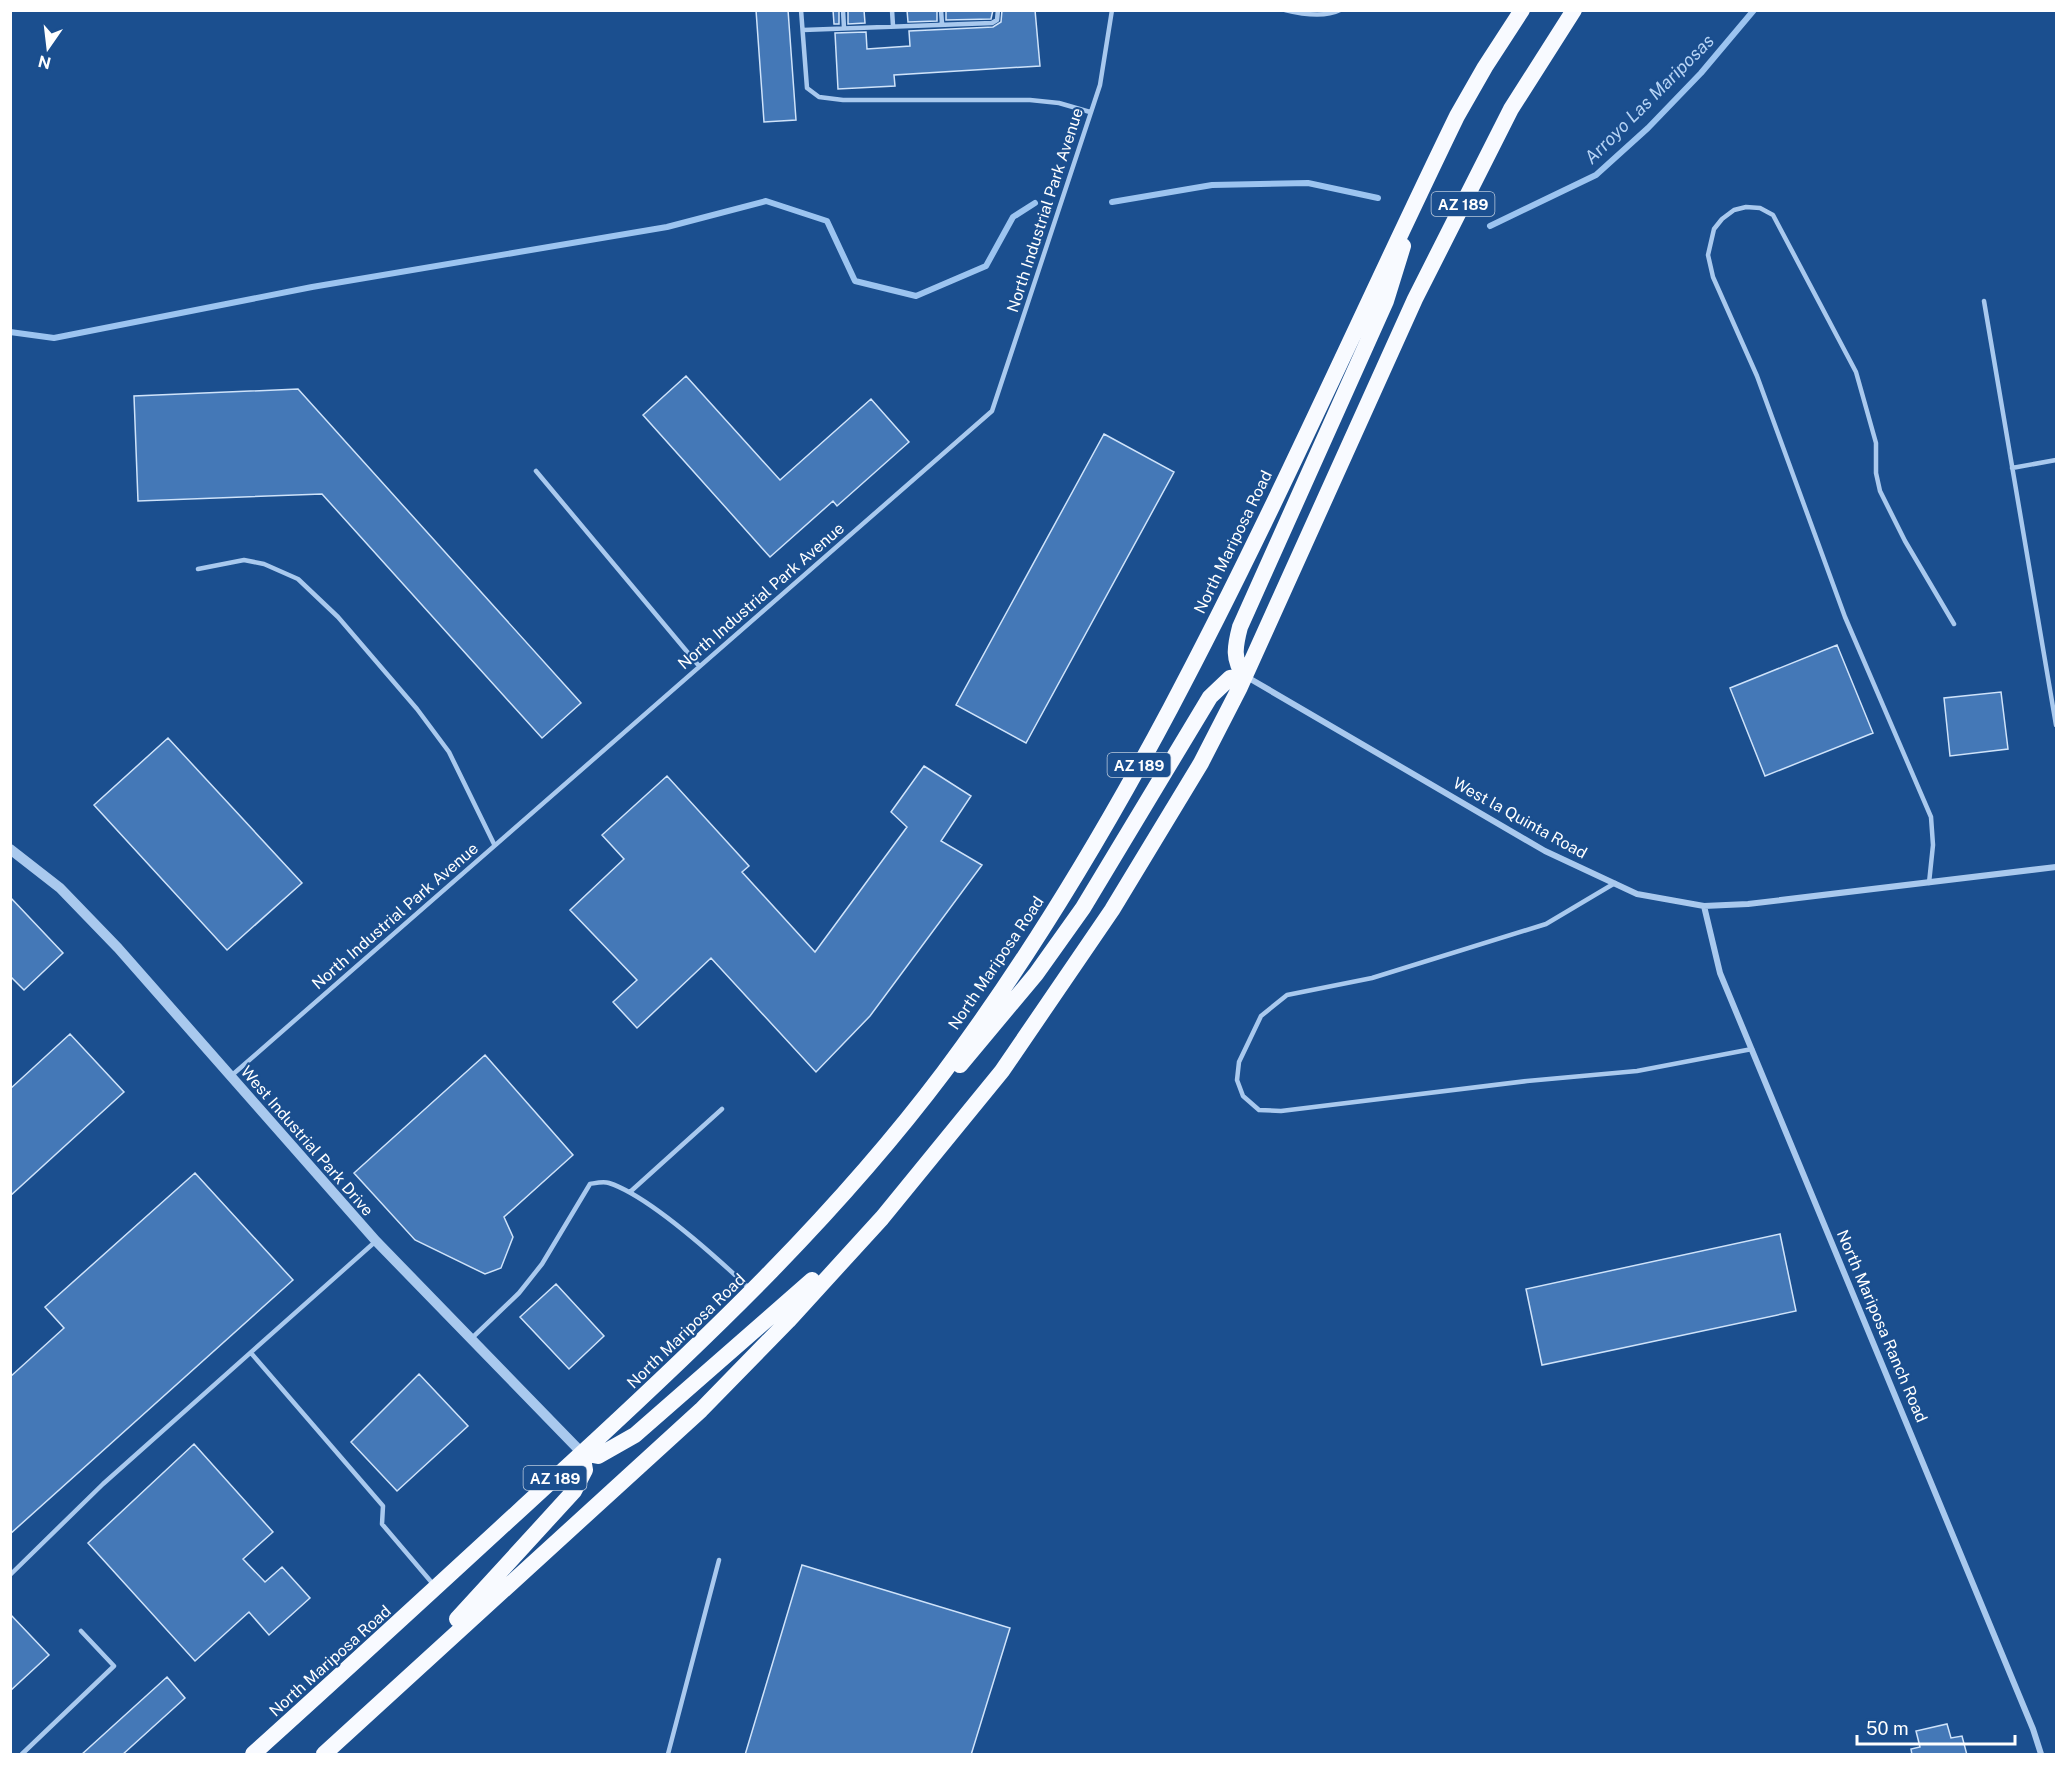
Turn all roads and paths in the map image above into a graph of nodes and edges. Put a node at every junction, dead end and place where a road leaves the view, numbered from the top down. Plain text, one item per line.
1 (801, 10) edge
2 (843, 10) edge
3 (892, 10) edge
4 (941, 10) edge
5 (998, 10) edge
6 (1113, 10) edge
7 (1285, 10) edge
8 (1340, 10) edge
9 (1522, 10) edge
10 (1574, 10) edge
11 (942, 24) junction
12 (893, 26) junction
13 (844, 28) junction
14 (802, 30) junction
15 (1090, 112) junction
16 (1419, 195) junction
17 (1984, 301) dead end
18 (2056, 459) edge
19 (2012, 468) junction
20 (536, 471) dead end
21 (198, 569) dead end
22 (1954, 624) dead end
23 (699, 666) junction
24 (1245, 676) junction
25 (2056, 725) edge
26 (494, 844) junction
27 (10, 849) edge
28 (2056, 867) edge
29 (1615, 883) junction
30 (1929, 883) junction
31 (1704, 906) junction
32 (1752, 1049) junction
33 (231, 1076) junction
34 (722, 1109) dead end
35 (846, 1190) junction
36 (630, 1192) junction
37 (882, 1218) junction
38 (376, 1241) junction
39 (753, 1292) junction
40 (471, 1339) junction
41 (251, 1353) junction
42 (582, 1453) junction
43 (719, 1560) dead end
44 (10, 1575) edge
45 (437, 1588) junction
46 (81, 1631) dead end
47 (327, 1751) edge
48 (22, 1755) edge
49 (253, 1755) edge
50 (668, 1755) edge
51 (2041, 1755) edge

1 - 14 lane
2 - 13 lane
3 - 12 lane
4 - 11 lane
5 - 11 lane
6 - 15 lane, North Industrial Park Avenue
7 - 8 lane
9 - 16 highway, North Mariposa Road / AZ 189
10 - 24 highway, AZ 189
11 - 12 lane
12 - 13 lane
13 - 14 lane
14 - 15 lane
15 - 23 lane, North Industrial Park Avenue
16 - 24 highway
16 - 35 highway, North Mariposa Road / AZ 189
17 - 19 lane
18 - 19 lane
19 - 25 lane
20 - 23 lane
21 - 26 lane
22 - 30 lane
23 - 26 lane, North Industrial Park Avenue
24 - 29 street, West la Quinta Road
24 - 35 highway
24 - 37 highway, AZ 189
26 - 33 lane, North Industrial Park Avenue
27 - 33 street, West Industrial Park Drive
28 - 30 street, West la Quinta Road
29 - 31 street, West la Quinta Road
29 - 32 lane
30 - 31 street, West la Quinta Road
31 - 32 street, North Mariposa Ranch Road
32 - 51 street, North Mariposa Ranch Road
33 - 38 street, West Industrial Park Drive
34 - 36 lane
35 - 39 highway, North Mariposa Road / AZ 189
36 - 39 lane
36 - 40 lane
37 - 42 highway
37 - 47 highway, AZ 189
38 - 40 street, West Industrial Park Drive
38 - 41 lane
39 - 42 highway, North Mariposa Road / AZ 189
40 - 42 street, West Industrial Park Drive
41 - 44 lane
41 - 45 lane
42 - 45 highway, North Mariposa Road / AZ 189
42 - 47 highway
43 - 50 lane
45 - 49 highway, North Mariposa Road / AZ 189
46 - 48 lane

